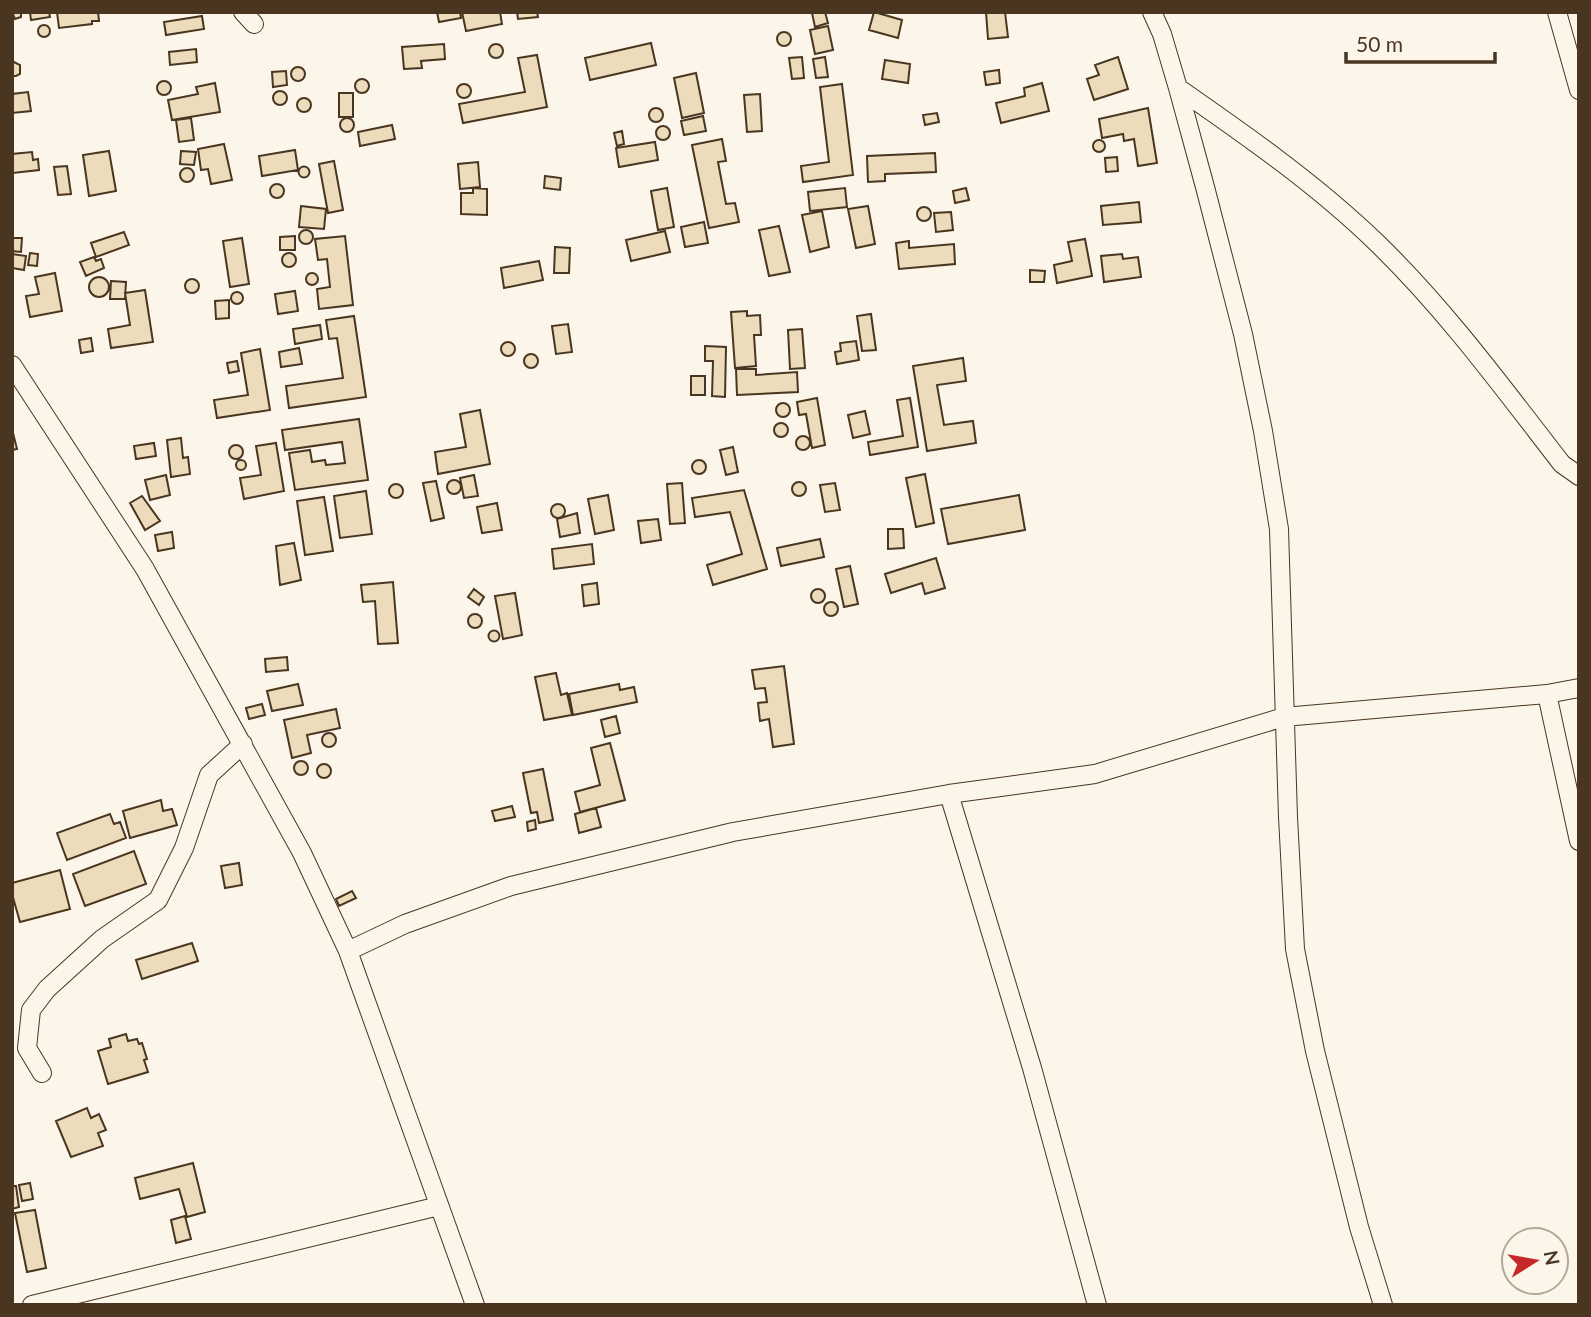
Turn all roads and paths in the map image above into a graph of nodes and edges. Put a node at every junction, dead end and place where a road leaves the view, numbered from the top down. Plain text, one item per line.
1 (1152, 12) edge
2 (1557, 12) edge
3 (1178, 88) junction
4 (1579, 90) edge
5 (12, 365) edge
6 (1570, 461) edge
7 (1579, 476) edge
8 (1579, 688) edge
9 (1547, 694) junction
10 (1284, 717) junction
11 (243, 744) junction
12 (949, 794) junction
13 (1579, 841) edge
14 (348, 951) junction
15 (42, 1073) dead end
16 (439, 1206) junction
17 (32, 1305) edge
18 (475, 1305) edge
19 (1097, 1305) edge
20 (1383, 1305) edge

1 - 3 street
2 - 4 street
3 - 6 street
3 - 10 street
5 - 11 street
6 - 7 street
8 - 9 street
9 - 10 street
9 - 13 street
10 - 12 street
10 - 20 street
11 - 14 street
11 - 15 street
12 - 14 street
12 - 19 street
14 - 16 street
16 - 17 street
16 - 18 street

